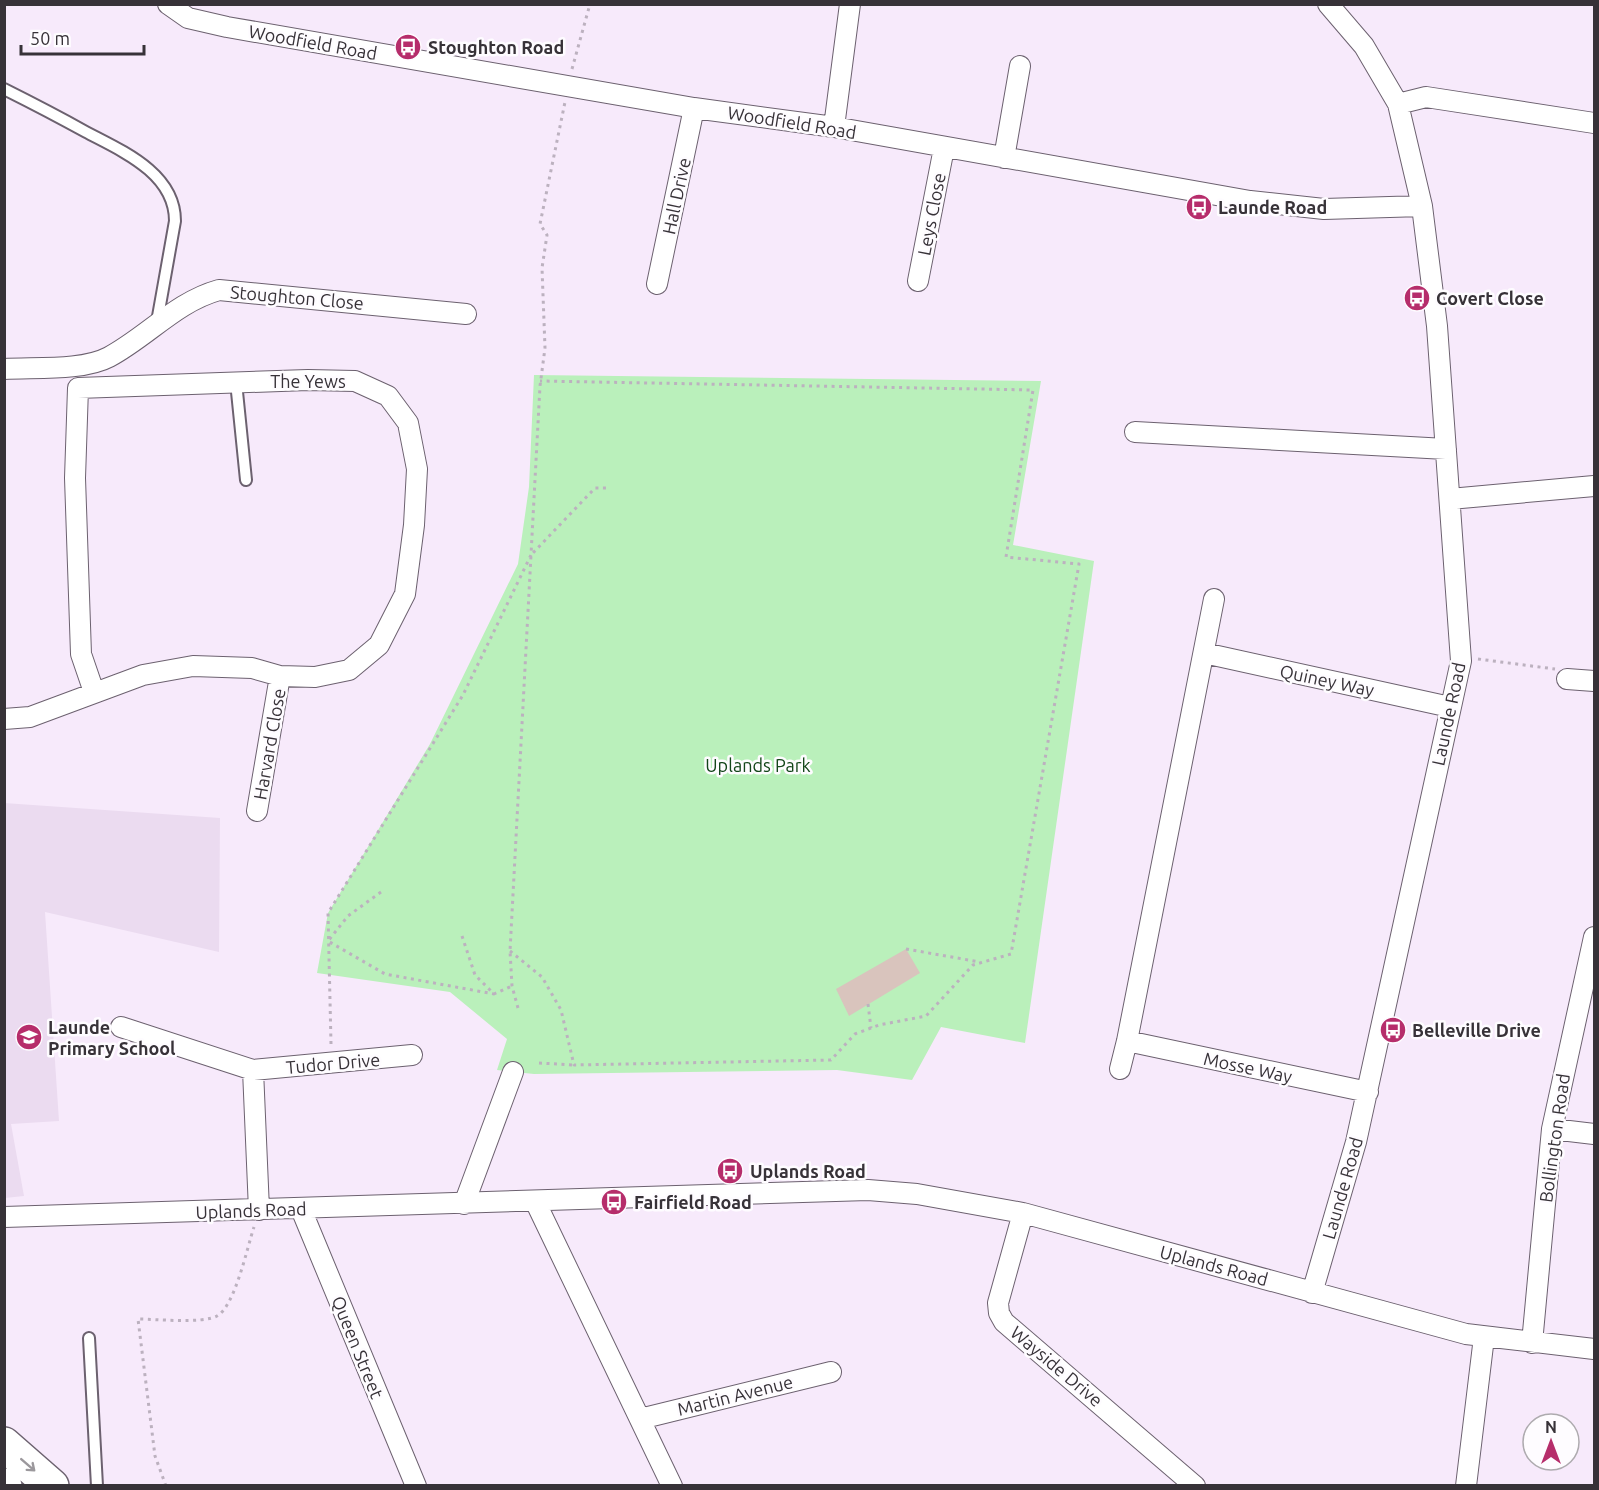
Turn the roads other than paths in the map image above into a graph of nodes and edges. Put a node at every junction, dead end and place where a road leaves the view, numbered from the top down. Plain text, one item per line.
1 (168, 4) edge
2 (850, 4) edge
3 (1328, 4) edge
4 (1020, 66) dead end
5 (4, 89) edge
6 (1398, 104) junction
7 (694, 108) junction
8 (1594, 123) edge
9 (834, 128) junction
10 (944, 148) junction
11 (1004, 158) junction
12 (1422, 206) junction
13 (918, 281) dead end
14 (657, 284) dead end
15 (466, 314) dead end
16 (157, 322) junction
17 (4, 369) edge
18 (236, 382) junction
19 (1135, 432) dead end
20 (1446, 449) junction
21 (246, 480) dead end
22 (1594, 486) edge
23 (1450, 499) junction
24 (1214, 599) dead end
25 (1204, 653) junction
26 (280, 676) junction
27 (1567, 679) road end
28 (1594, 681) edge
29 (94, 692) junction
30 (1450, 707) junction
31 (4, 718) edge
32 (257, 811) dead end
33 (1594, 936) edge
34 (121, 1027) dead end
35 (1127, 1041) junction
36 (412, 1055) dead end
37 (1120, 1069) dead end
38 (254, 1070) junction
39 (513, 1072) dead end
40 (1368, 1092) junction
41 (1552, 1129) junction
42 (1594, 1134) edge
43 (535, 1201) junction
44 (464, 1204) junction
45 (301, 1209) junction
46 (259, 1210) junction
47 (1023, 1213) junction
48 (4, 1217) edge
49 (1312, 1293) junction
50 (1484, 1337) junction
51 (89, 1338) dead end
52 (1532, 1343) junction
53 (1594, 1349) edge
54 (831, 1372) dead end
55 (640, 1419) junction
56 (4, 1444) edge
57 (52, 1485) edge
58 (97, 1485) edge
59 (416, 1485) edge
60 (672, 1485) edge
61 (1195, 1485) edge
62 (1466, 1485) edge

1 - 7 street, Woodfield Road
2 - 9 street
3 - 6 street, Launde Road
4 - 11 street
5 - 16 lane
6 - 8 street
6 - 12 street, Launde Road
7 - 9 street, Woodfield Road
7 - 14 street, Hall Drive
9 - 10 street, Woodfield Road
10 - 11 street, Woodfield Road
10 - 13 street, Leys Close
11 - 12 street, Woodfield Road
12 - 20 street, Launde Road
15 - 16 street, Stoughton Close
16 - 17 street, Stoughton Close
18 - 21 lane
18 - 26 street, The Yews
18 - 29 street, The Yews
19 - 20 street
20 - 23 street, Launde Road
22 - 23 street
23 - 30 street, Launde Road
24 - 25 street
25 - 30 street, Quiney Way
25 - 35 street
26 - 29 street, The Yews
26 - 32 street, Harvard Close
27 - 28 street
29 - 31 street, The Yews
30 - 40 street, Launde Road
33 - 41 street, Bollington Road
34 - 38 street, Tudor Drive
35 - 37 street
35 - 40 street, Mosse Way
36 - 38 street, Tudor Drive
38 - 46 street
39 - 44 street
40 - 49 street, Launde Road
41 - 42 street
41 - 52 street, Bollington Road
43 - 44 street, Uplands Road
43 - 47 street, Uplands Road
43 - 55 street
44 - 45 street, Uplands Road
45 - 46 street, Uplands Road
45 - 59 street, Queen Street
46 - 48 street, Uplands Road
47 - 49 street, Uplands Road
47 - 61 street, Wayside Drive
49 - 50 street, Uplands Road
50 - 52 street, Uplands Road
50 - 62 street
51 - 58 lane
52 - 53 street, Uplands Road
54 - 55 street, Martin Avenue
55 - 60 street
56 -> 57 highway

